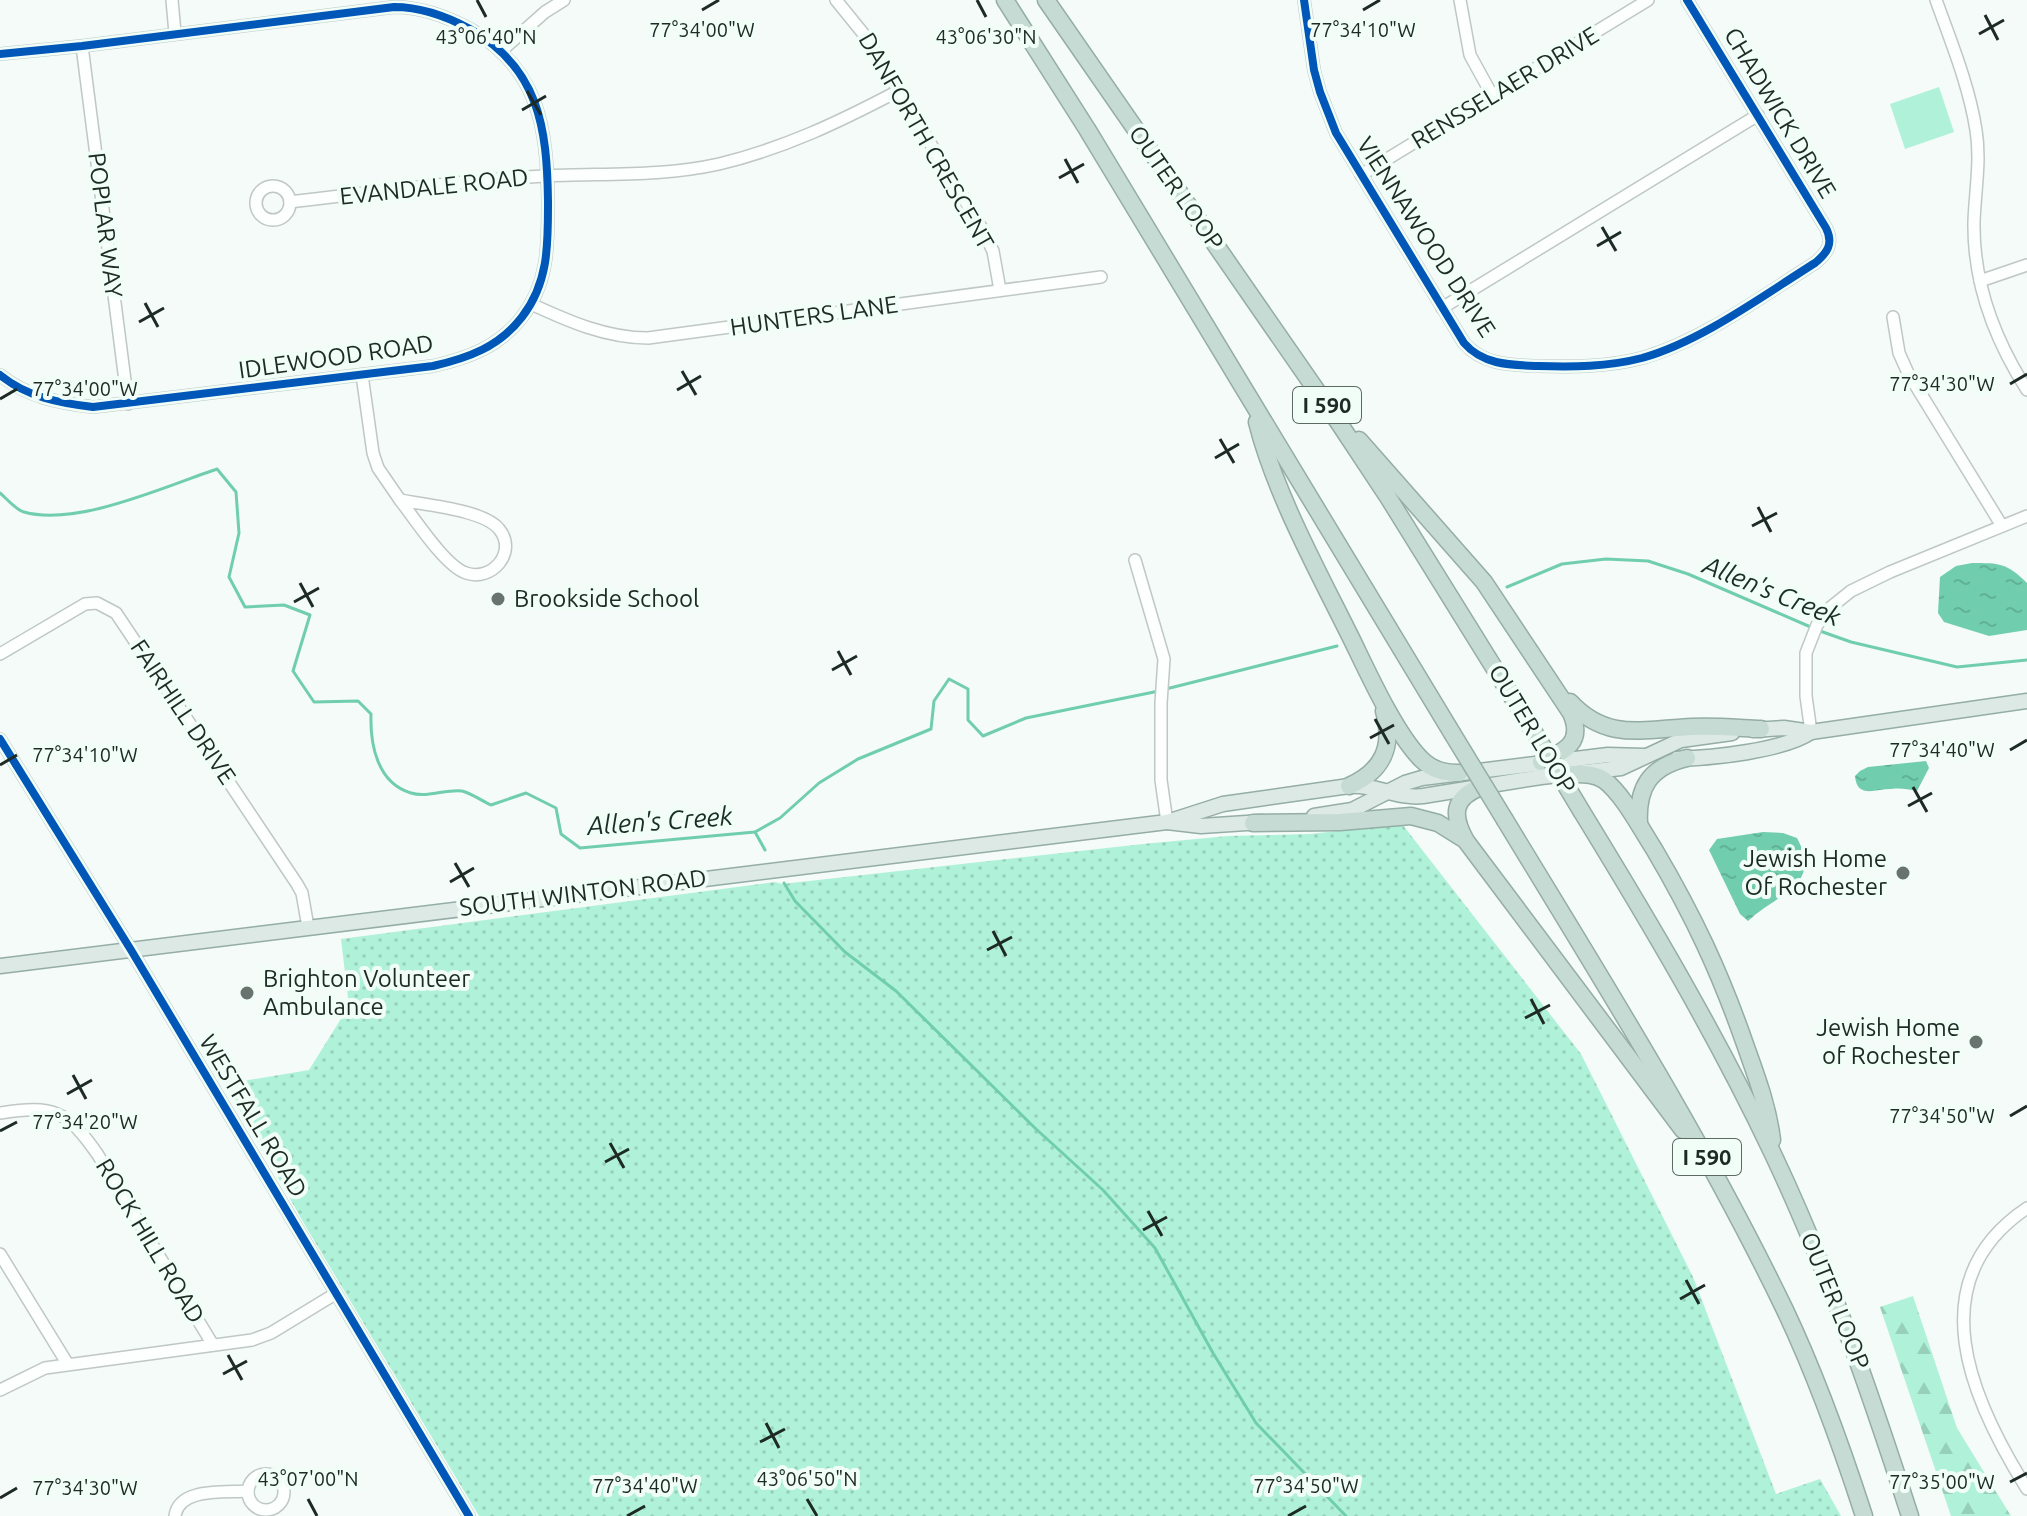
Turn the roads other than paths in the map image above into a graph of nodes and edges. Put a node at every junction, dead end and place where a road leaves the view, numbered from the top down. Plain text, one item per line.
1 (172, 0) edge
2 (564, 0) edge
3 (836, 0) edge
4 (1005, 0) edge
5 (1046, 0) edge
6 (1304, 0) edge
7 (1460, 0) edge
8 (1648, 0) edge
9 (1687, 0) edge
10 (1936, 0) edge
11 (175, 33) junction
12 (82, 46) junction
13 (501, 51) junction
14 (0, 54) edge
15 (898, 91) junction
16 (1492, 95) junction
17 (1758, 115) junction
18 (1361, 175) junction
19 (548, 176) junction
20 (290, 202) dead end
21 (1829, 248) joint
22 (2027, 265) edge
23 (1101, 277) dead end
24 (1980, 281) junction
25 (1000, 290) junction
26 (531, 304) junction
27 (1442, 308) junction
28 (1893, 317) dead end
29 (0, 375) edge
30 (362, 375) junction
31 (2027, 390) edge
32 (128, 404) junction
33 (1252, 404) junction
34 (1339, 423) junction
35 (400, 500) junction
36 (2027, 516) edge
37 (2002, 526) junction
38 (1135, 560) dead end
39 (0, 654) edge
40 (1552, 683) junction
41 (1375, 687) junction
42 (2027, 701) edge
43 (1761, 729) junction
44 (1811, 732) junction
45 (0, 739) edge
46 (1647, 757) junction
47 (1687, 758) junction
48 (1541, 762) junction
49 (1459, 773) junction
50 (1575, 774) junction
51 (1349, 786) junction
52 (1481, 787) junction
53 (1390, 791) junction
54 (1167, 822) junction
55 (1253, 823) junction
56 (1639, 824) junction
57 (1466, 841) junction
58 (308, 927) junction
59 (131, 950) junction
60 (0, 966) edge
61 (0, 1113) edge
62 (1773, 1154) junction
63 (1711, 1164) junction
64 (2027, 1208) edge
65 (0, 1254) edge
66 (335, 1294) junction
67 (213, 1345) junction
68 (67, 1363) junction
69 (0, 1390) edge
70 (2027, 1489) edge
71 (248, 1491) dead end
72 (175, 1516) edge
73 (469, 1516) edge
74 (1864, 1516) edge
75 (1910, 1516) edge

1 - 11 street
2 - 13 street
3 - 15 street, DANFORTH CRESCENT
4 - 33 highway, OUTER LOOP / I 590
5 - 34 highway, OUTER LOOP / I 590
6 - 18 street, VIENNAWOOD DRIVE
7 - 16 street
8 - 16 street, RENSSELAER DRIVE
9 - 17 street, CHADWICK DRIVE
10 - 24 street
11 - 12 street, IDLEWOOD ROAD
11 - 13 street, IDLEWOOD ROAD
12 - 14 street, IDLEWOOD ROAD
12 - 32 street, POPLAR WAY
13 - 19 street, IDLEWOOD ROAD
15 - 19 street, EVANDALE ROAD
15 - 25 street, DANFORTH CRESCENT
16 - 18 street, RENSSELAER DRIVE
17 - 21 street, CHADWICK DRIVE
17 - 27 street
18 - 27 street, VIENNAWOOD DRIVE
19 - 20 street, EVANDALE ROAD
19 - 26 street, IDLEWOOD ROAD
21 - 27 street, VIENNAWOOD DRIVE
22 - 24 street
23 - 25 street, HUNTERS LANE
24 - 31 street
25 - 26 street, HUNTERS LANE
26 - 30 street, IDLEWOOD ROAD
28 - 37 street
29 - 32 street, IDLEWOOD ROAD
30 - 32 street, IDLEWOOD ROAD
30 - 35 street
33 - 41 highway
33 - 63 highway, OUTER LOOP / I 590, bridge
34 - 40 highway
34 - 62 highway, OUTER LOOP / I 590, bridge
35 - 35 street
36 - 37 street
37 - 44 street
38 - 54 street
39 - 58 street, FAIRHILL DRIVE
40 - 43 highway
40 - 48 highway
41 - 49 highway
41 - 51 highway
42 - 44 main road, SOUTH WINTON ROAD
43 - 44 main road, SOUTH WINTON ROAD
43 - 46 main road, SOUTH WINTON ROAD
44 - 47 main road, SOUTH WINTON ROAD
45 - 59 street, WESTFALL ROAD
46 - 47 main road, SOUTH WINTON ROAD
46 - 48 main road, SOUTH WINTON ROAD
46 - 50 main road, SOUTH WINTON ROAD
47 - 56 highway
48 - 49 main road, SOUTH WINTON ROAD
49 - 53 main road, SOUTH WINTON ROAD
50 - 52 main road, SOUTH WINTON ROAD
50 - 56 highway
51 - 53 main road, SOUTH WINTON ROAD
51 - 54 main road, SOUTH WINTON ROAD
52 - 53 main road, SOUTH WINTON ROAD
52 - 57 highway
53 - 55 main road, SOUTH WINTON ROAD
54 - 55 main road, SOUTH WINTON ROAD
54 - 58 main road, SOUTH WINTON ROAD
55 - 57 highway
56 - 62 highway
57 - 63 highway
58 - 59 main road, SOUTH WINTON ROAD
59 - 60 main road, SOUTH WINTON ROAD
59 - 66 street, WESTFALL ROAD
61 - 67 street, ROCK HILL ROAD
62 - 75 highway, OUTER LOOP / I 590
63 - 74 highway, OUTER LOOP / I 590
64 - 70 street
65 - 68 street
66 - 67 street
66 - 73 street, WESTFALL ROAD
67 - 68 street
68 - 69 street
71 - 72 street

